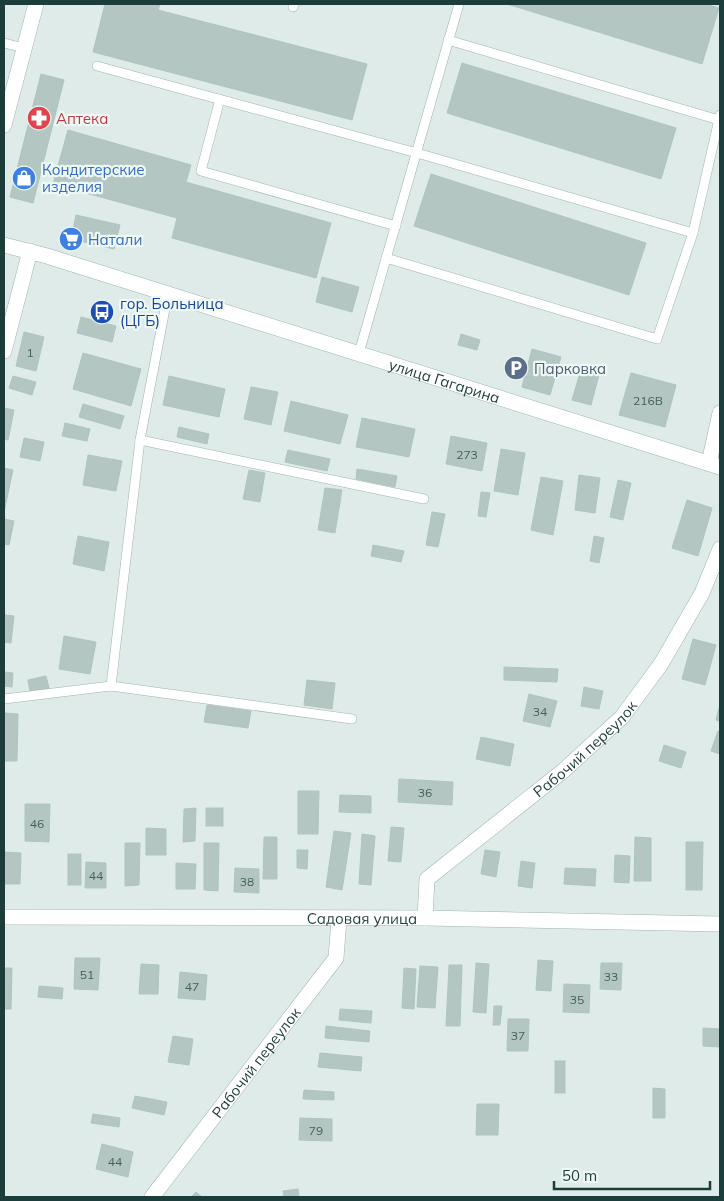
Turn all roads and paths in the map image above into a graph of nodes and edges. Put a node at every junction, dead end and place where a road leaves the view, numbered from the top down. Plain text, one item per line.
1 (36, 4) edge
2 (459, 4) edge
3 (448, 40) junction
4 (4, 43) edge
5 (24, 48) junction
6 (97, 66) dead end
7 (220, 99) junction
8 (720, 117) edge
9 (4, 125) edge
10 (417, 153) junction
11 (396, 226) junction
12 (693, 233) junction
13 (4, 245) edge
14 (30, 251) junction
15 (386, 258) junction
16 (168, 293) junction
17 (4, 351) edge
18 (359, 353) junction
19 (720, 413) edge
20 (140, 440) junction
21 (714, 465) edge
22 (424, 499) dead end
23 (720, 549) edge
24 (111, 686) junction
25 (4, 698) edge
26 (352, 719) dead end
27 (4, 917) edge
28 (425, 918) junction
29 (339, 920) junction
30 (720, 924) edge
31 (152, 1197) edge

1 - 5 street
2 - 3 lane
3 - 8 lane
3 - 10 lane
4 - 5 lane
5 - 9 street
6 - 7 lane
7 - 10 lane
7 - 11 lane
8 - 12 lane
10 - 11 lane
10 - 12 lane
11 - 15 lane
12 - 15 lane
13 - 14 street, улица Гагарина
14 - 16 street, улица Гагарина
14 - 17 street
15 - 18 lane
16 - 18 street, улица Гагарина
16 - 20 lane
18 - 21 street, улица Гагарина
19 - 21 street
20 - 22 lane
20 - 24 lane
23 - 28 street, Рабочий переулок
24 - 25 lane
24 - 26 lane
27 - 29 street, Садовая улица
28 - 29 street, Садовая улица
28 - 30 street, Садовая улица
29 - 31 street, Рабочий переулок

